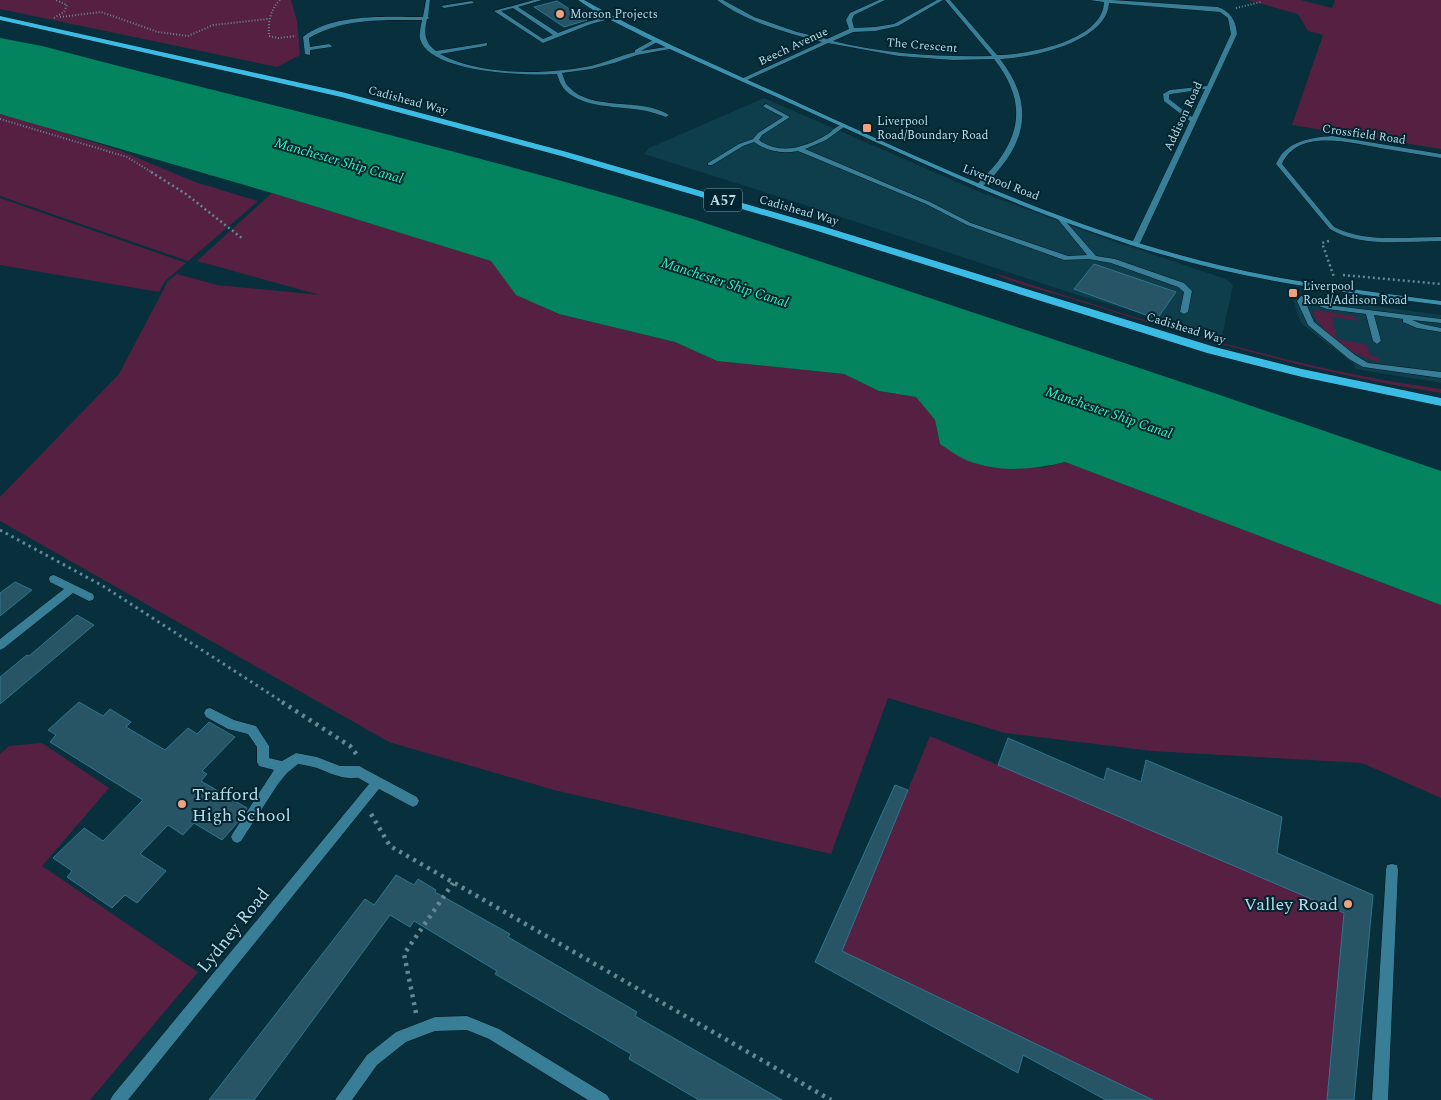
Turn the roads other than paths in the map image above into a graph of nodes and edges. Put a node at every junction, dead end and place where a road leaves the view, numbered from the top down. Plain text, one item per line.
1 (428, 0) edge
2 (434, 0) edge
3 (450, 0) edge
4 (540, 0) edge
5 (580, 0) edge
6 (719, 0) edge
7 (883, 0) edge
8 (937, 0) edge
9 (941, 0) edge
10 (947, 0) edge
11 (1091, 0) edge
12 (1107, 1) edge
13 (472, 2) dead end
14 (456, 4) junction
15 (444, 6) dead end
16 (514, 7) junction
17 (0, 18) edge
18 (427, 18) junction
19 (610, 18) junction
20 (852, 30) junction
21 (557, 35) junction
22 (656, 40) junction
23 (828, 41) junction
24 (486, 44) dead end
25 (329, 46) dead end
26 (672, 48) junction
27 (436, 53) junction
28 (632, 55) junction
29 (995, 57) junction
30 (559, 73) junction
31 (743, 80) junction
32 (1209, 87) junction
33 (662, 106) dead end
34 (766, 106) dead end
35 (655, 110) junction
36 (666, 115) dead end
37 (1193, 120) junction
38 (842, 126) junction
39 (755, 140) junction
40 (798, 149) junction
41 (1441, 156) edge
42 (710, 164) dead end
43 (979, 186) junction
44 (1059, 217) junction
45 (1441, 239) edge
46 (1136, 243) junction
47 (1093, 257) junction
48 (1301, 282) junction
49 (1304, 298) junction
50 (1441, 303) edge
51 (1184, 312) dead end
52 (1369, 312) junction
53 (1398, 316) junction
54 (1441, 321) edge
55 (1441, 330) edge
56 (1377, 341) dead end
57 (1441, 375) edge
58 (1441, 402) edge
59 (54, 579) dead end
60 (72, 588) junction
61 (89, 597) dead end
62 (0, 645) edge
63 (210, 713) dead end
64 (282, 767) junction
65 (377, 783) junction
66 (413, 800) dead end
67 (237, 837) dead end
68 (1392, 870) dead end
69 (118, 1100) edge
70 (343, 1100) edge
71 (602, 1100) edge
72 (1380, 1100) edge

1 - 2 street
1 - 18 street
3 - 14 street
4 - 16 street
5 - 19 main road, Liverpool Road
6 - 23 street, The Crescent
7 - 20 street
8 - 9 street
9 - 10 street
9 - 20 street, Beech Avenue
10 - 29 street
11 - 12 street
12 - 29 street, The Crescent
12 - 32 street, Addison Road
13 - 14 street
14 - 15 street
16 - 21 street
16 - 21 street
17 - 58 highway, Cadishead Way / A57
18 - 25 street
18 - 27 street
19 - 21 street
19 - 22 main road, Liverpool Road
20 - 23 street, Beech Avenue
22 - 26 main road, Liverpool Road
22 - 28 street
23 - 29 street, The Crescent
23 - 31 street, Beech Avenue
24 - 27 street
26 - 28 street
26 - 31 main road, Liverpool Road
27 - 30 street
28 - 30 street
29 - 43 street
30 - 35 street
31 - 38 main road, Liverpool Road
32 - 37 street, Addison Road
32 - 37 street
33 - 35 street
34 - 39 street
35 - 36 street
37 - 46 street, Addison Road
38 - 40 street
38 - 43 main road, Liverpool Road
39 - 40 street
39 - 42 street
40 - 47 street
41 - 45 street, Crossfield Road
43 - 44 main road, Liverpool Road
44 - 46 main road, Liverpool Road
44 - 47 street
46 - 48 main road, Liverpool Road
47 - 51 street
48 - 49 street
48 - 50 main road, Liverpool Road
49 - 52 street
49 - 57 street
52 - 53 street
52 - 56 street
53 - 54 street
53 - 55 street
59 - 60 street
60 - 61 street
60 - 62 street
63 - 64 street
64 - 65 street
64 - 67 street
65 - 66 street
65 - 69 street, Lydney Road
68 - 72 street
70 - 71 street

